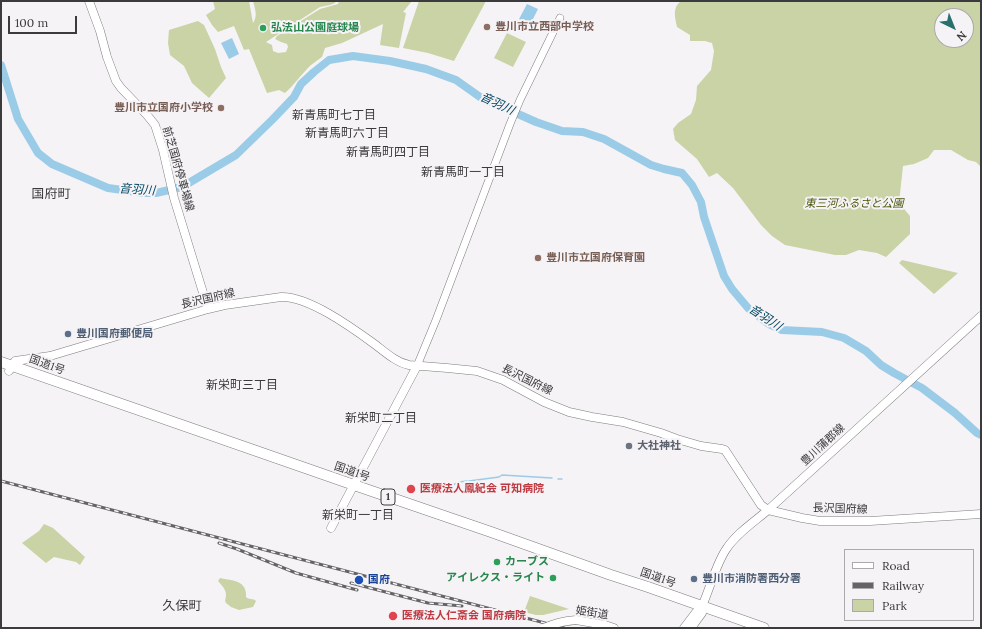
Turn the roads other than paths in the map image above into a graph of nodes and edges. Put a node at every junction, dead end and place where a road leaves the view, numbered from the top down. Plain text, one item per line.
1 (89, 1) edge
2 (560, 18) dead end
3 (208, 309) junction
4 (981, 316) edge
5 (1, 362) edge
6 (417, 366) junction
7 (7, 368) edge
8 (352, 488) junction
9 (768, 510) junction
10 (981, 514) edge
11 (331, 528) dead end
12 (700, 610) junction
13 (544, 628) edge
14 (559, 628) edge
15 (594, 628) edge
16 (614, 628) edge
17 (684, 628) edge
18 (691, 628) edge
19 (745, 628) edge
20 (764, 628) edge

1 - 3 main road, 前芝国府停車場線
2 - 6 street
3 - 6 main road, 長沢国府線
3 - 7 main road, 長沢国府線
4 - 9 main road, 豊川蒲郡線
5 - 7 highway, 国道1号 / 1
6 - 8 main road
6 - 9 main road, 長沢国府線
7 - 8 highway, 国道1号 / 1
8 - 11 main road
8 - 12 highway, 国道1号 / 1
9 - 10 main road, 長沢国府線
9 - 12 main road, 豊川蒲郡線
12 - 17 main road
12 - 18 main road
12 - 19 highway, 国道1号 / 1
12 - 20 highway, 国道1号 / 1
13 - 16 main road, 姫街道, bridge
14 - 15 main road, 姫街道

